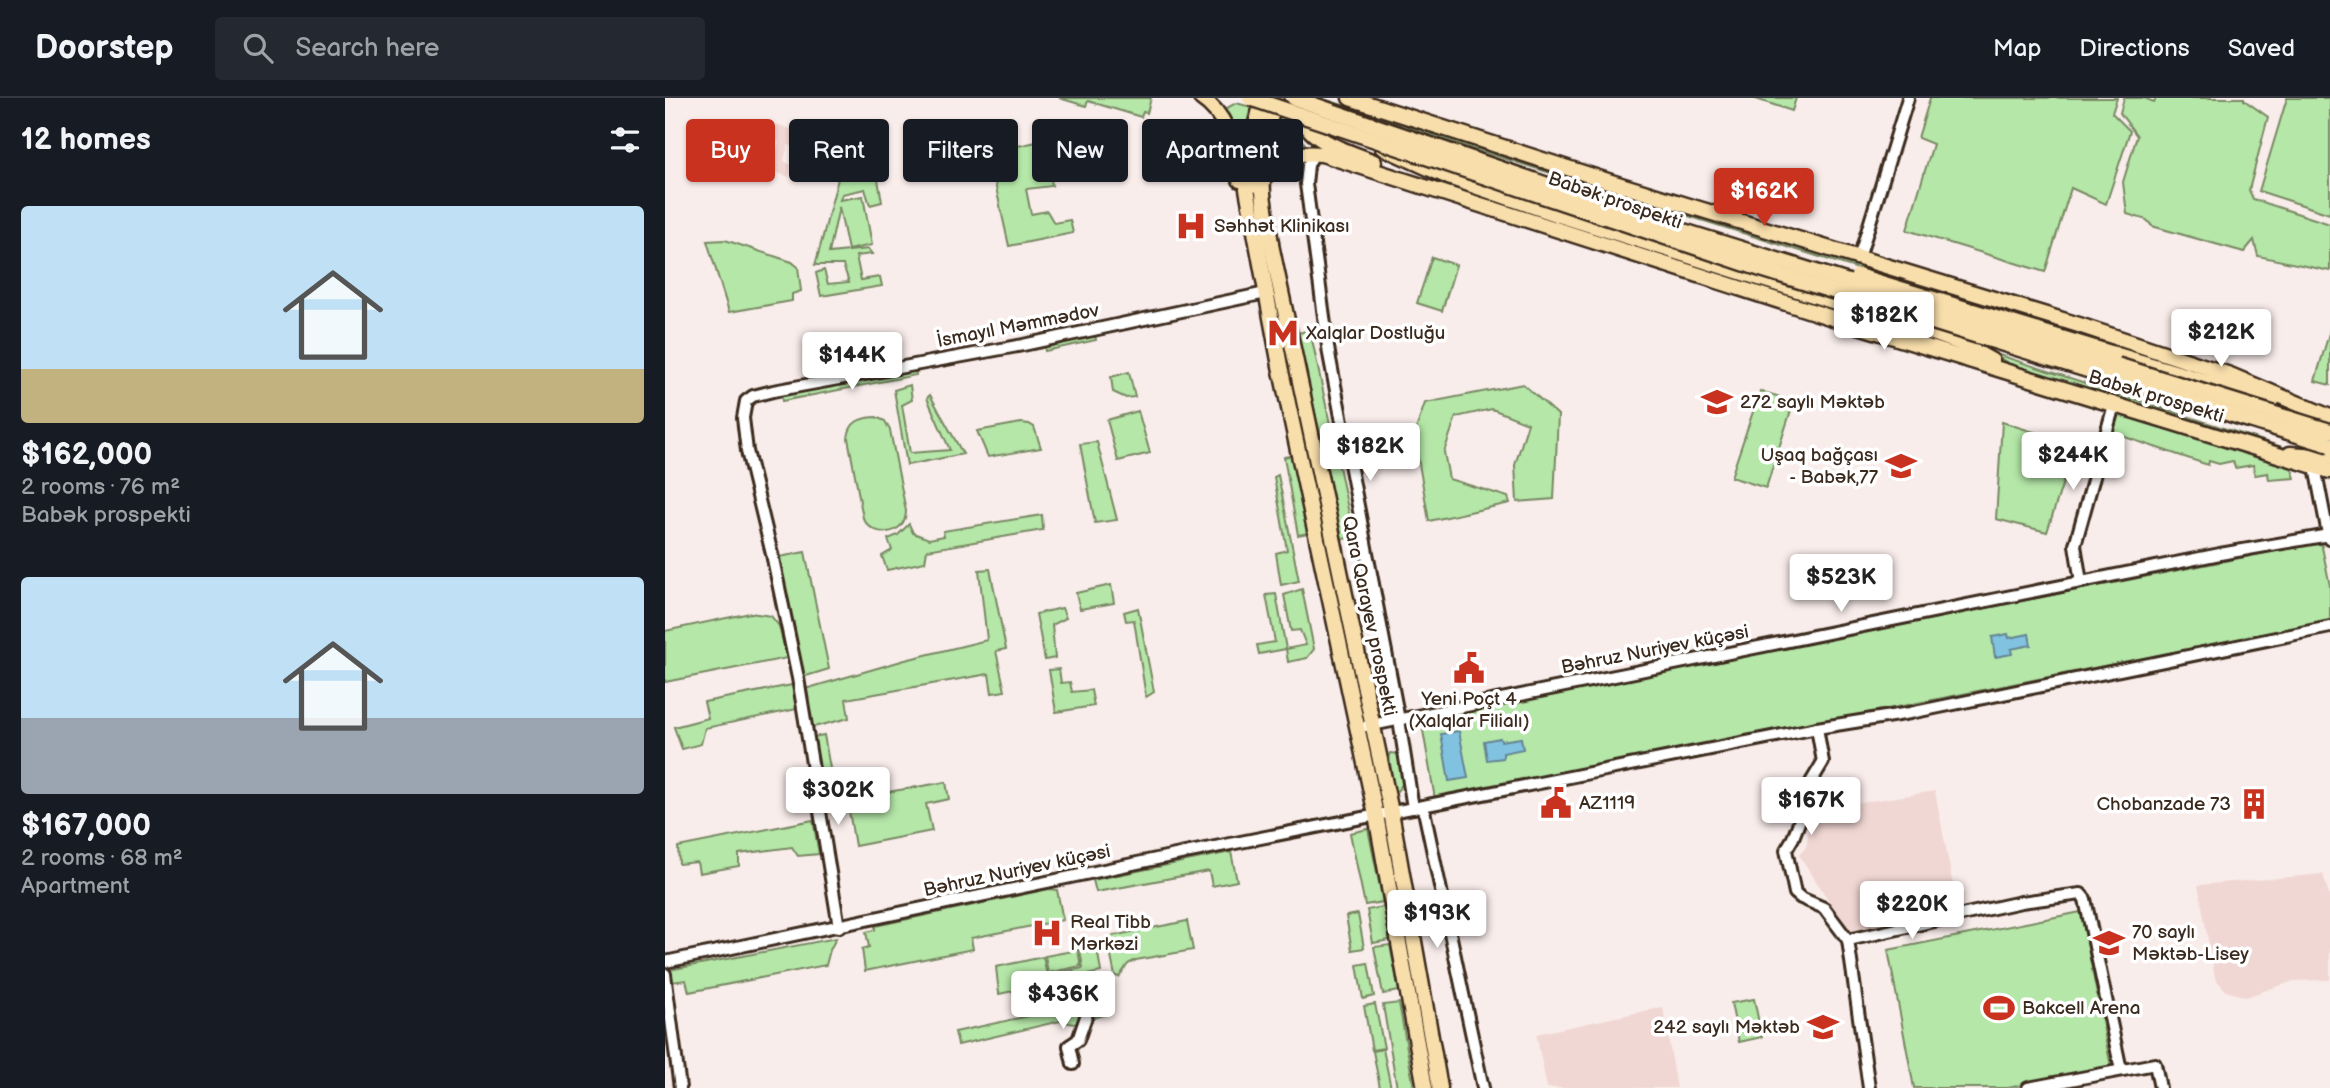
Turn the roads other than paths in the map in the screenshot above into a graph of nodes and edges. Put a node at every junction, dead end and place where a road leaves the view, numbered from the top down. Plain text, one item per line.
1 (1201, 98) edge
2 (1250, 98) edge
3 (1276, 98) edge
4 (1294, 98) edge
5 (1310, 98) edge
6 (1350, 98) edge
7 (1908, 98) edge
8 (1262, 106) edge
9 (1222, 119) edge
10 (1339, 127) junction
11 (1404, 135) junction
12 (1314, 153) junction
13 (1240, 182) edge
14 (1450, 194) junction
15 (1248, 221) junction
16 (1271, 243) junction
17 (1260, 258) junction
18 (1859, 258) junction
19 (1893, 269) junction
20 (1261, 294) junction
21 (1272, 323) junction
22 (1927, 331) junction
23 (2008, 372) junction
24 (2114, 404) junction
25 (2326, 416) edge
26 (2330, 431) edge
27 (2330, 444) edge
28 (2271, 453) junction
29 (2330, 457) edge
30 (2315, 467) junction
31 (2330, 471) edge
32 (2329, 538) edge
33 (2081, 582) junction
34 (2330, 627) edge
35 (1399, 720) junction
36 (1366, 726) junction
37 (1817, 728) junction
38 (1418, 807) junction
39 (1383, 814) junction
40 (839, 927) junction
41 (1847, 940) junction
42 (665, 962) edge
43 (665, 974) edge
44 (1092, 999) dead end
45 (1073, 1064) dead end
46 (2121, 1070) junction
47 (680, 1088) edge
48 (1425, 1088) edge
49 (1440, 1088) edge
50 (1483, 1088) edge
51 (1869, 1088) edge
52 (2028, 1088) edge
53 (2159, 1088) edge

1 - 9 main road
2 - 10 main road, Babək prospekti, bridge
3 - 8 main road
4 - 11 main road, Babək prospekti, bridge
5 - 14 main road
6 - 18 main road, Babək prospekti
7 - 18 street
8 - 16 main road, Qara Qarayev prospekti
8 - 17 main road, Qara Qarayev prospekti
10 - 22 main road, bridge
10 - 27 main road, Babək prospekti, bridge
11 - 25 main road, bridge
11 - 26 main road, Babək prospekti, bridge
12 - 14 main road
12 - 16 main road
12 - 35 street
13 - 15 main road
14 - 23 main road, Babək prospekti
15 - 17 main road
15 - 20 street
16 - 36 main road, Qara Qarayev prospekti
17 - 21 main road, Qara Qarayev prospekti
18 - 19 main road, Babək prospekti
19 - 22 main road
19 - 25 main road, Babək prospekti
20 - 21 street
20 - 40 street, İsmayıl Məmmədov
21 - 36 main road, Qara Qarayev prospekti
22 - 23 main road
23 - 24 main road, Babək prospekti
24 - 28 main road, Babək prospekti
24 - 33 street
28 - 29 main road
28 - 30 main road, Babək prospekti
30 - 31 main road, Babək prospekti
30 - 32 street
32 - 33 street, Bəhruz Nuriyev küçəsi
33 - 35 street, Bəhruz Nuriyev küçəsi
34 - 37 street, Bəhruz Nuriyev küçəsi
35 - 36 street, Bəhruz Nuriyev küçəsi
35 - 38 street
36 - 39 main road, Qara Qarayev prospekti
37 - 38 street, Bəhruz Nuriyev küçəsi
37 - 41 street
38 - 39 street, Bəhruz Nuriyev küçəsi
38 - 50 street
39 - 40 street, Bəhruz Nuriyev küçəsi
39 - 48 main road, Qara Qarayev prospekti
39 - 49 main road, Qara Qarayev prospekti
40 - 42 street, Bəhruz Nuriyev küçəsi
41 - 46 street
41 - 51 street
43 - 47 street
44 - 45 street
46 - 52 street
46 - 53 street

